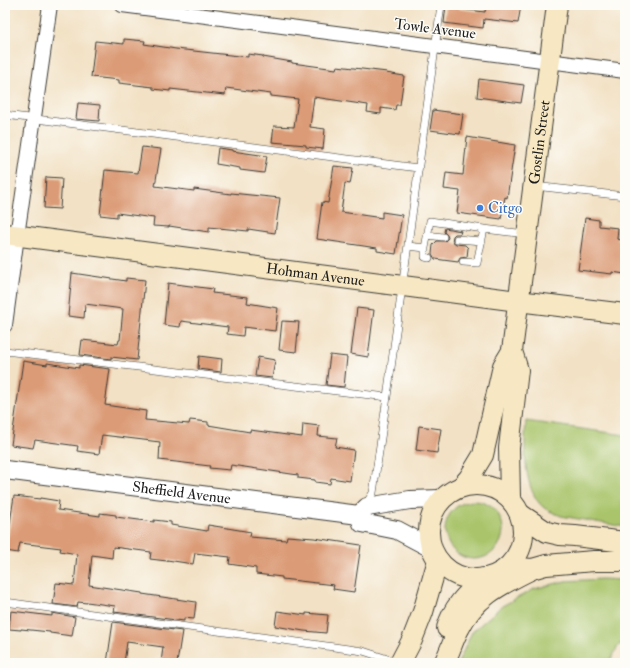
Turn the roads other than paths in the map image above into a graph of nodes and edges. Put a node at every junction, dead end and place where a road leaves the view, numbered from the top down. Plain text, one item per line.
1 (50, 5) edge
2 (122, 5) edge
3 (441, 5) edge
4 (557, 5) edge
5 (435, 46) junction
6 (549, 61) junction
7 (625, 71) edge
8 (5, 114) edge
9 (34, 118) junction
10 (418, 168) junction
11 (533, 186) junction
12 (625, 196) edge
13 (484, 229) junction
14 (527, 234) junction
15 (11, 235) edge
16 (427, 235) junction
17 (443, 237) dead end
18 (457, 239) dead end
19 (482, 241) junction
20 (408, 246) junction
21 (425, 248) junction
22 (429, 258) dead end
23 (463, 262) dead end
24 (402, 286) junction
25 (518, 301) junction
26 (625, 314) edge
27 (5, 325) edge
28 (5, 351) edge
29 (512, 351) junction
30 (387, 397) junction
31 (5, 470) edge
32 (462, 486) junction
33 (441, 499) junction
34 (515, 506) junction
35 (359, 515) junction
36 (625, 542) edge
37 (434, 554) junction
38 (625, 561) edge
39 (508, 567) junction
40 (532, 569) junction
41 (484, 578) junction
42 (5, 602) edge
43 (400, 663) edge
44 (438, 663) edge
45 (444, 663) edge

1 - 9 street
2 - 5 street, Towle Avenue
3 - 5 lane
4 - 6 main road, Gostlin Street
5 - 6 street, Towle Avenue
5 - 10 lane
6 - 7 street, Towle Avenue
6 - 11 main road, Gostlin Street
8 - 9 lane
9 - 10 lane
9 - 15 street
10 - 20 lane
11 - 12 lane
11 - 14 main road, Gostlin Street
13 - 14 lane
13 - 16 lane
13 - 19 lane
14 - 25 main road, Gostlin Street
15 - 24 main road, Hohman Avenue
15 - 27 street
16 - 17 lane
16 - 21 lane
18 - 19 lane
19 - 23 lane
20 - 21 lane
20 - 24 lane
21 - 22 lane
24 - 25 main road, Hohman Avenue
24 - 30 lane
25 - 26 main road, Hohman Avenue
25 - 29 main road, Gostlin Street
28 - 30 lane
29 - 32 main road, Gostlin Street
29 - 34 main road, Gostlin Street
30 - 35 lane
31 - 35 street, Sheffield Avenue
32 - 33 main road
32 - 34 main road
33 - 35 street
33 - 37 main road
34 - 36 main road
34 - 39 main road
35 - 37 street, Sheffield Avenue
37 - 41 main road
37 - 43 main road
38 - 40 main road
39 - 40 main road
39 - 41 main road
40 - 45 main road
41 - 44 main road
42 - 43 lane

